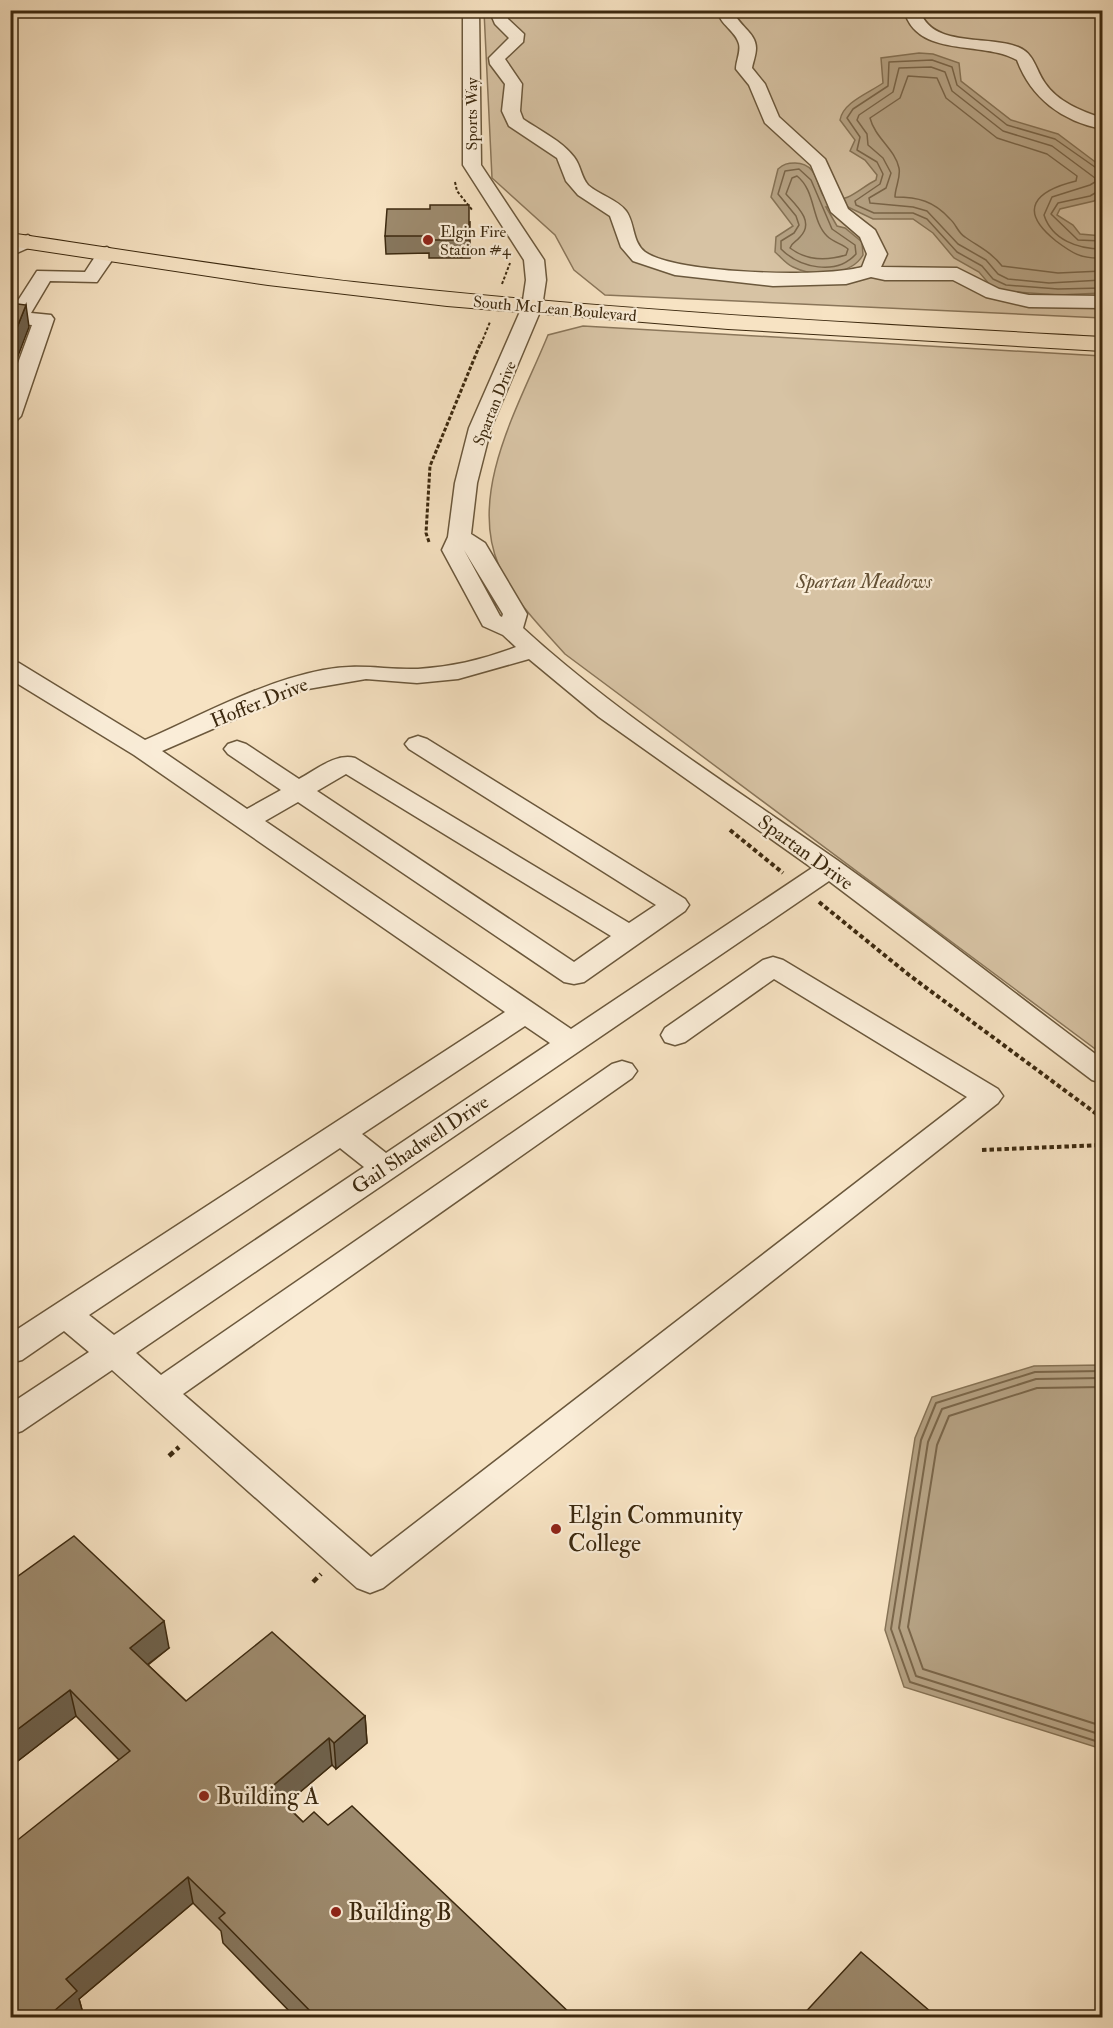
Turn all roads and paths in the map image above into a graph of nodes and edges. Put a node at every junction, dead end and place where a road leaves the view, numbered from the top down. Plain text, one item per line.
1 (471, 10) edge
2 (497, 10) edge
3 (725, 10) edge
4 (912, 10) edge
5 (1102, 124) edge
6 (16, 243) edge
7 (106, 253) junction
8 (870, 271) junction
9 (1102, 302) edge
10 (532, 307) junction
11 (1102, 344) edge
12 (10, 417) edge
13 (532, 649) junction
14 (10, 668) edge
15 (418, 744) dead end
16 (237, 749) dead end
17 (142, 750) junction
18 (299, 790) junction
19 (246, 821) junction
20 (830, 868) junction
21 (630, 936) junction
22 (525, 1012) junction
23 (675, 1035) dead end
24 (570, 1042) junction
25 (622, 1071) dead end
26 (1102, 1073) edge
27 (342, 1131) junction
28 (1102, 1145) edge
29 (982, 1150) dead end
30 (385, 1167) junction
31 (66, 1315) junction
32 (10, 1351) edge
33 (114, 1353) junction
34 (159, 1393) junction
35 (10, 1422) edge

1 - 10 street, Sports Way
2 - 8 street
3 - 8 street
4 - 5 street
6 - 7 main road, South McLean Boulevard
7 - 10 main road, South McLean Boulevard
7 - 12 street
8 - 9 street
10 - 11 main road, South McLean Boulevard
10 - 13 street, Spartan Drive
13 - 17 street, Hoffer Drive
13 - 20 street, Spartan Drive
14 - 17 street
15 - 21 street
16 - 18 street
17 - 19 street
18 - 19 street
18 - 21 street
18 - 21 street
19 - 22 street
20 - 24 street, Gail Shadwell Drive
20 - 26 street, Spartan Drive
22 - 24 street
22 - 27 street
23 - 34 street
24 - 30 street, Gail Shadwell Drive
25 - 34 street
27 - 30 street
27 - 31 street
28 - 29 path
30 - 33 street, Gail Shadwell Drive
31 - 32 street
31 - 33 street
33 - 34 street
33 - 35 street, Gail Shadwell Drive

